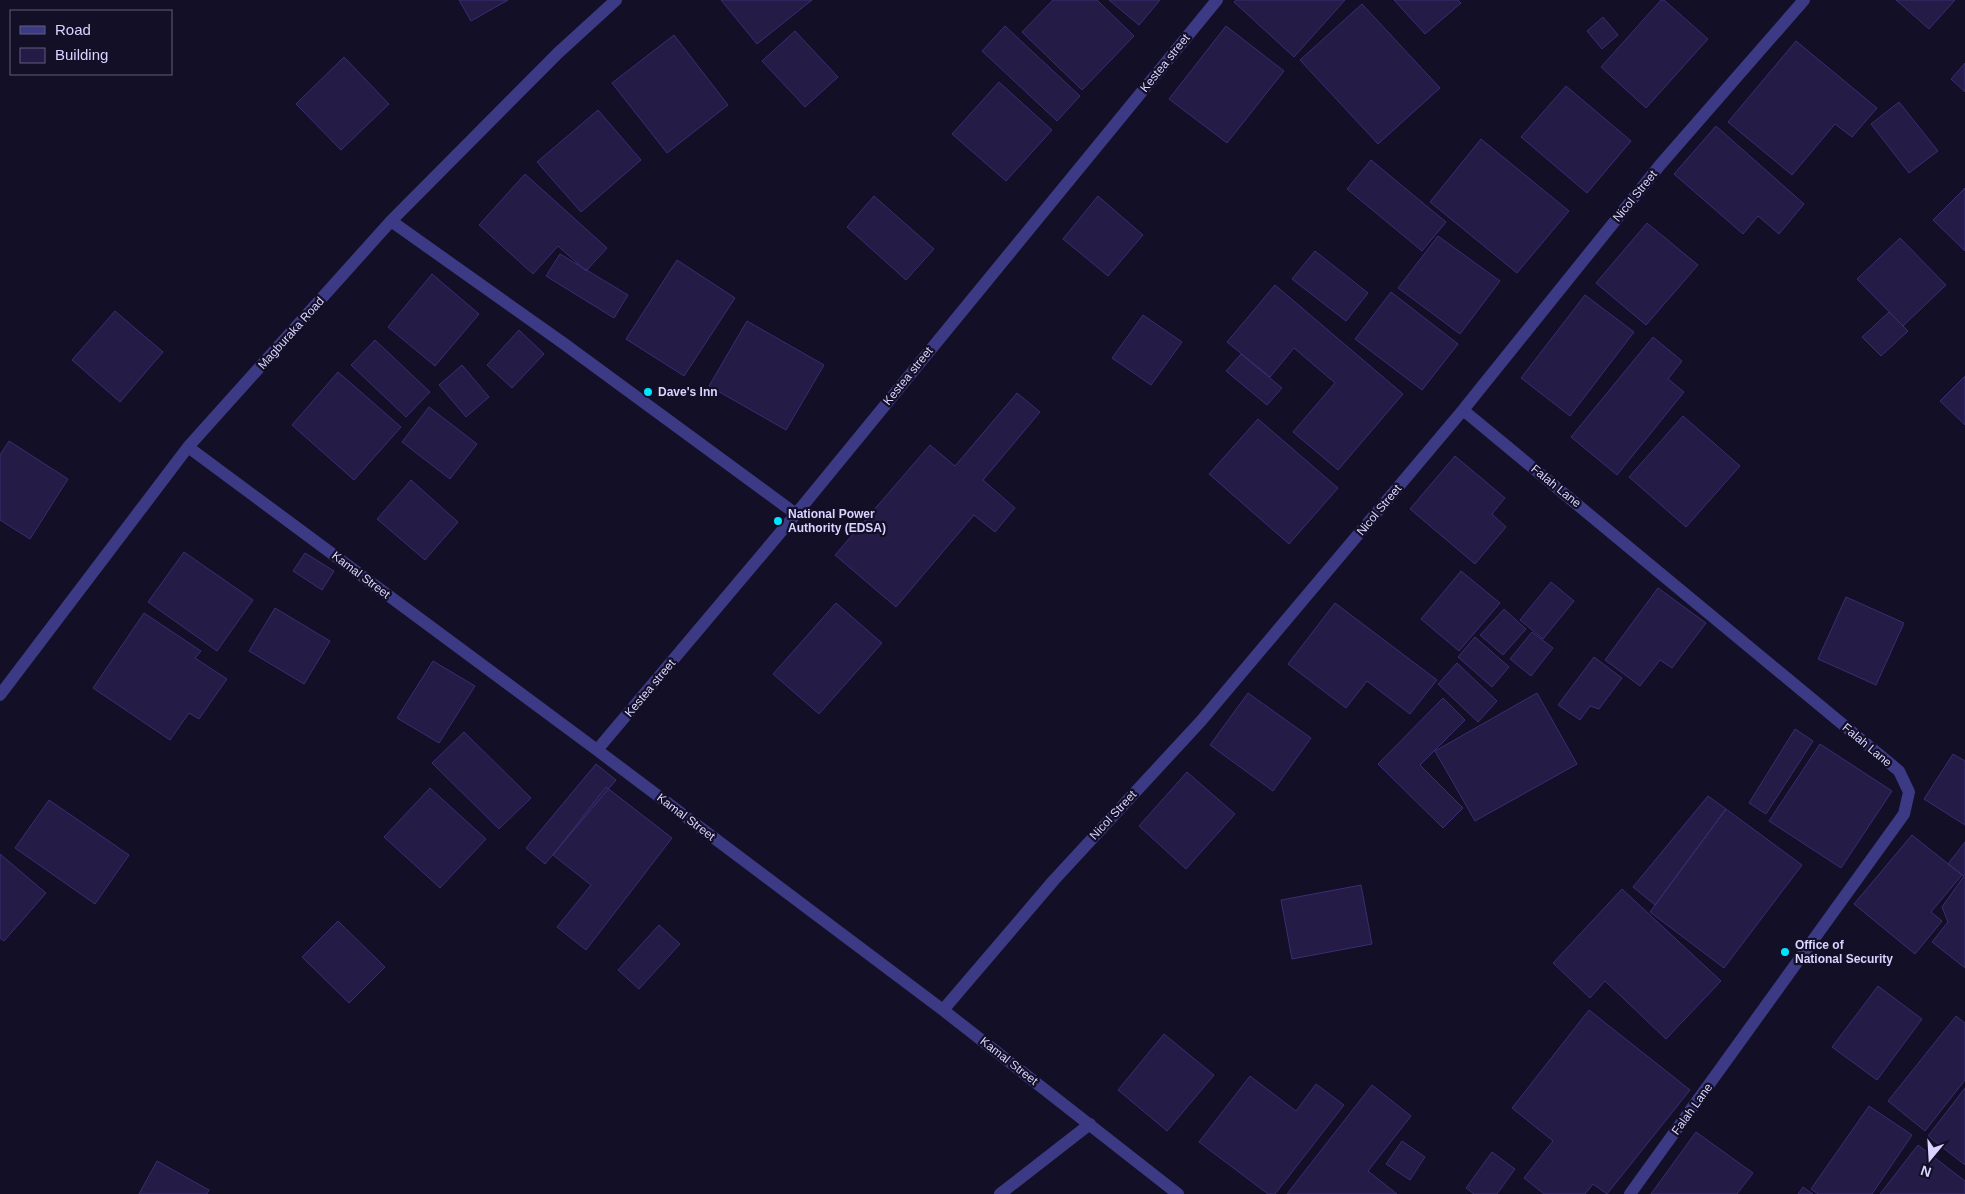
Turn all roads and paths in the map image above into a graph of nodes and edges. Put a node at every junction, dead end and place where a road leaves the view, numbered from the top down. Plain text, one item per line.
1 (616, 0) edge
2 (1217, 0) edge
3 (1804, 0) edge
4 (391, 221) junction
5 (1463, 410) junction
6 (188, 447) junction
7 (796, 514) junction
8 (0, 695) edge
9 (597, 750) junction
10 (943, 1010) junction
11 (1090, 1124) junction
12 (1000, 1194) edge
13 (1178, 1194) edge
14 (1630, 1194) edge

1 - 4 street, Magburaka Road
2 - 7 street, Kestea street
3 - 5 street, Nicol Street
4 - 6 street, Magburaka Road
4 - 7 street
5 - 10 street, Nicol Street
5 - 14 street, Falah Lane
6 - 8 street, Magburaka Road
6 - 9 street, Kamal Street
7 - 9 street, Kestea street
9 - 10 street, Kamal Street
10 - 11 street, Kamal Street
11 - 12 street
11 - 13 street, Kamal Street

